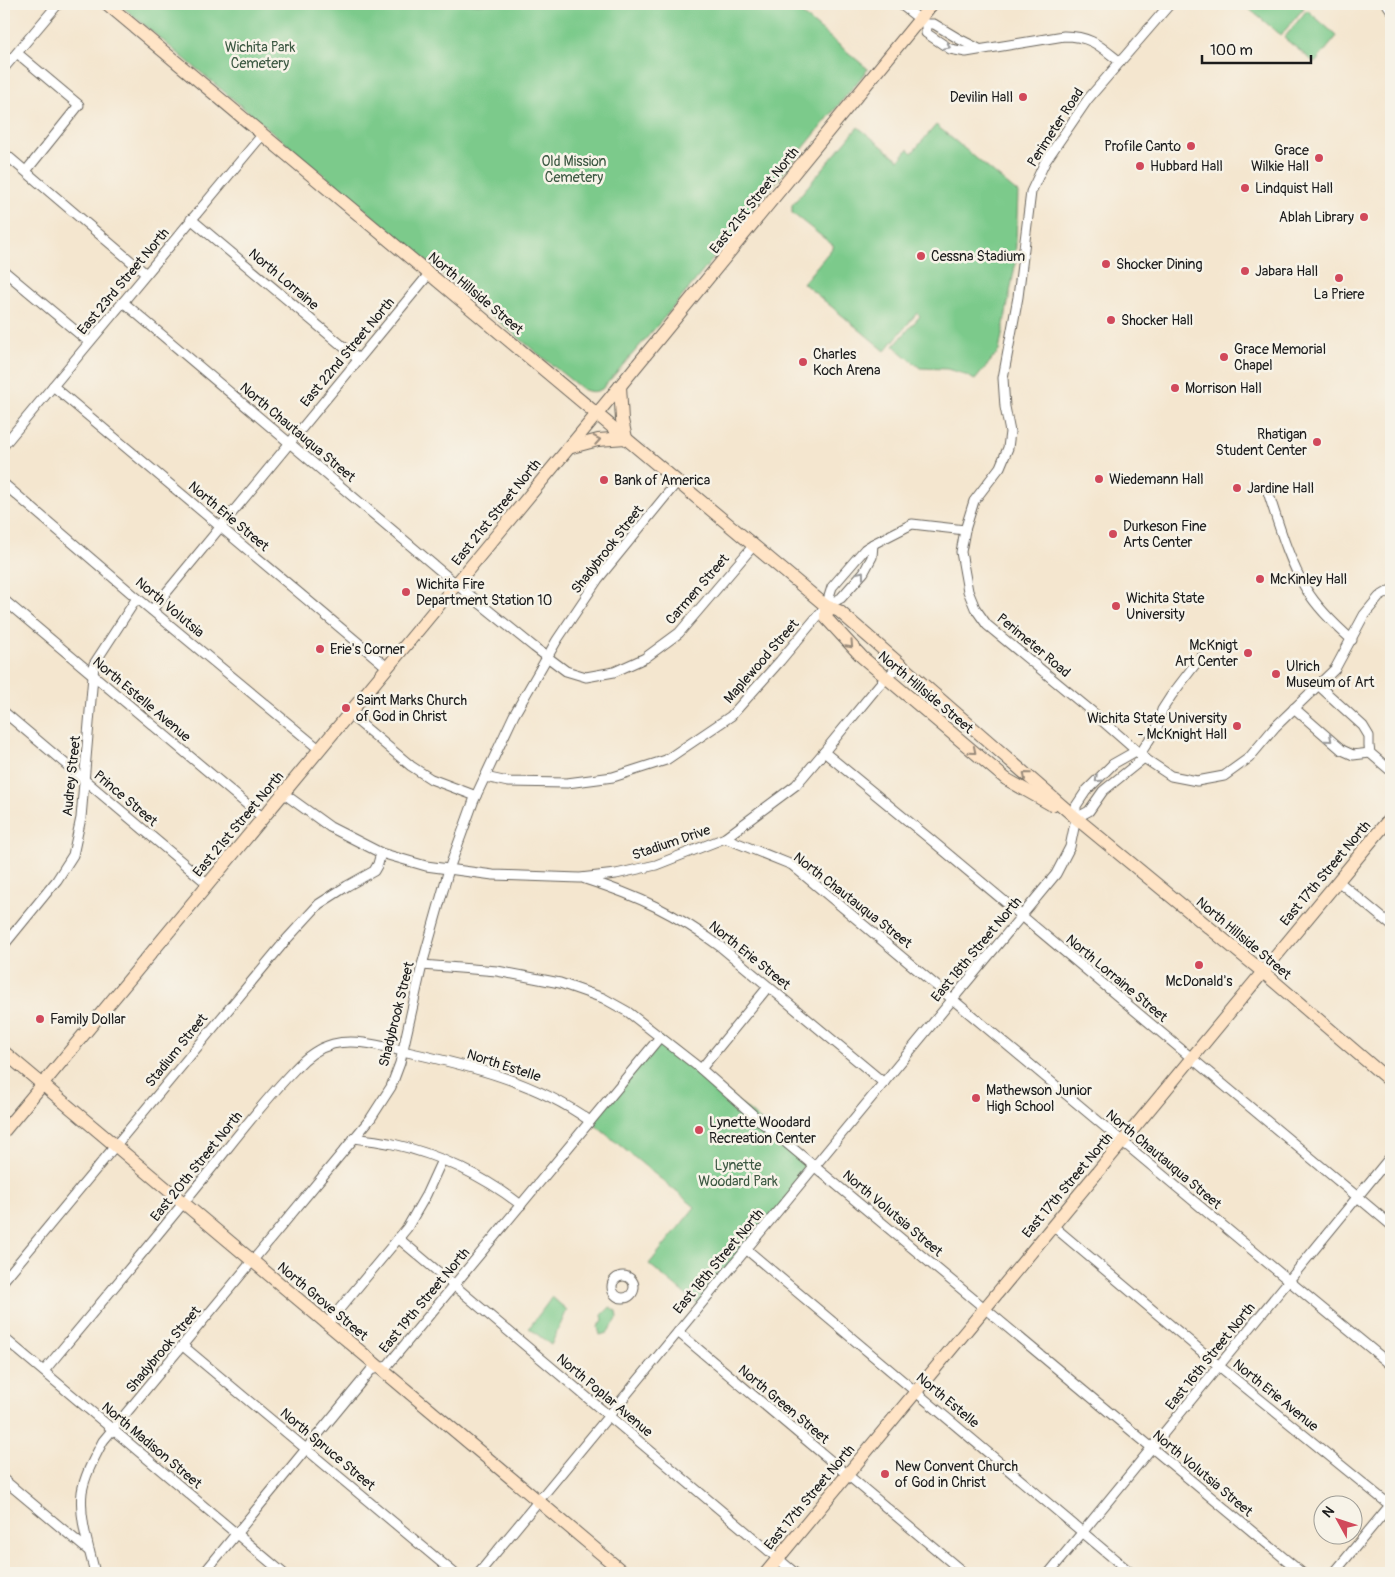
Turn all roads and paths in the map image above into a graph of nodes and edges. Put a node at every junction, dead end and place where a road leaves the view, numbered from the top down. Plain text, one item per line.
1 (58, 4) edge
2 (107, 4) edge
3 (900, 4) edge
4 (932, 4) edge
5 (1170, 4) edge
6 (1387, 4) edge
7 (1391, 10) edge
8 (923, 21) junction
9 (17, 53) junction
10 (1120, 62) junction
11 (4, 68) edge
12 (263, 134) junction
13 (4, 153) edge
14 (26, 171) junction
15 (191, 219) junction
16 (4, 271) edge
17 (146, 274) junction
18 (429, 274) junction
19 (123, 302) junction
20 (89, 342) junction
21 (358, 359) junction
22 (53, 386) junction
23 (620, 386) junction
24 (596, 414) junction
25 (626, 438) junction
26 (290, 443) junction
27 (4, 445) edge
28 (568, 448) junction
29 (678, 482) junction
30 (4, 484) edge
31 (1267, 489) dead end
32 (220, 527) junction
33 (965, 530) junction
34 (873, 544) junction
35 (754, 545) junction
36 (456, 584) junction
37 (1391, 590) edge
38 (137, 598) junction
39 (4, 600) edge
40 (826, 606) junction
41 (152, 610) junction
42 (1352, 640) junction
43 (547, 657) junction
44 (1200, 658) dead end
45 (901, 664) junction
46 (387, 667) junction
47 (93, 676) junction
48 (887, 678) junction
49 (1318, 686) junction
50 (1294, 708) junction
51 (4, 712) edge
52 (349, 714) junction
53 (320, 749) junction
54 (824, 752) junction
55 (1370, 753) junction
56 (1140, 754) junction
57 (1391, 771) edge
58 (485, 777) junction
59 (85, 781) junction
60 (283, 793) junction
61 (476, 796) junction
62 (262, 817) junction
63 (1391, 817) edge
64 (1076, 818) junction
65 (725, 838) junction
66 (381, 853) junction
67 (449, 869) junction
68 (580, 878) junction
69 (1338, 881) junction
70 (208, 884) junction
71 (1021, 916) junction
72 (1391, 926) edge
73 (4, 945) edge
74 (422, 965) junction
75 (1262, 972) junction
76 (768, 987) junction
77 (953, 999) junction
78 (660, 1037) junction
79 (403, 1051) junction
80 (4, 1052) edge
81 (1192, 1058) junction
82 (701, 1069) junction
83 (1391, 1082) edge
84 (884, 1083) junction
85 (43, 1084) junction
86 (590, 1121) junction
87 (4, 1130) edge
88 (354, 1138) junction
89 (1123, 1142) junction
90 (116, 1146) junction
91 (1391, 1156) edge
92 (442, 1160) junction
93 (815, 1166) junction
94 (1358, 1197) junction
95 (183, 1203) junction
96 (521, 1205) junction
97 (1391, 1225) edge
98 (1053, 1226) junction
99 (398, 1238) junction
100 (746, 1249) junction
101 (253, 1262) junction
102 (4, 1280) edge
103 (1289, 1281) junction
104 (455, 1285) junction
105 (985, 1308) junction
106 (327, 1324) junction
107 (678, 1332) junction
108 (4, 1338) edge
109 (184, 1346) junction
110 (1391, 1365) edge
111 (1220, 1366) junction
112 (380, 1368) junction
113 (44, 1371) junction
114 (916, 1392) junction
115 (609, 1416) junction
116 (113, 1430) junction
117 (1152, 1448) junction
118 (306, 1449) junction
119 (847, 1475) junction
120 (4, 1480) edge
121 (539, 1501) junction
122 (1391, 1505) edge
123 (1082, 1533) junction
124 (237, 1534) junction
125 (89, 1551) junction
126 (777, 1559) junction
127 (95, 1573) edge
128 (204, 1573) edge
129 (283, 1573) edge
130 (454, 1573) edge
131 (479, 1573) edge
132 (624, 1573) edge
133 (766, 1573) edge
134 (795, 1573) edge
135 (964, 1573) edge
136 (1049, 1573) edge
137 (1131, 1573) edge
138 (1302, 1573) edge
139 (1334, 1573) edge

1 - 9 street
2 - 12 main road, North Hillside Street
3 - 8 street
4 - 8 main road, East 21st Street North
5 - 10 street, Perimeter Road
6 - 7 street
8 - 10 street
8 - 23 main road, East 21st Street North
9 - 11 street
9 - 14 street
10 - 33 street, Perimeter Road
12 - 15 street, East 23rd Street North
12 - 18 main road, North Hillside Street
13 - 14 street
14 - 17 street
15 - 17 street, East 23rd Street North
15 - 21 street, North Lorraine
16 - 20 street
17 - 19 street, East 23rd Street North
18 - 21 street, East 22nd Street North
18 - 24 main road, North Hillside Street
19 - 20 street, East 23rd Street North
19 - 26 street, North Chautauqua Street
20 - 22 street, East 23rd Street North
21 - 26 street, East 22nd Street North
22 - 27 street, East 23rd Street North
22 - 32 street, North Erie Street
23 - 24 main road, East 21st Street North
23 - 25 main road
24 - 25 main road, North Hillside Street
24 - 28 main road, East 21st Street North
28 -> 25 main road
25 - 29 main road, North Hillside Street
26 - 32 street, East 22nd Street North
26 - 36 street, North Chautauqua Street
28 - 36 main road, East 21st Street North
29 - 35 main road, North Hillside Street
29 - 43 street, Shadybrook Street
30 - 38 street, North Volutsia
31 - 42 street
32 - 41 street, East 22nd Street North
32 - 46 street, North Erie Street
33 - 34 street
33 - 56 street, Perimeter Road
34 - 40 street
40 -> 34 street
35 - 40 main road, North Hillside Street
35 - 43 street, Carmen Street
36 - 43 street, Carmen Street
36 - 46 main road, East 21st Street North
37 - 42 street, Perimeter Road
38 - 41 street, North Volutsia
38 - 47 street, Audrey Street
39 - 47 street, North Estelle Avenue
40 - 45 main road, North Hillside Street
40 -> 48 main road, North Hillside Street
40 - 58 street, Maplewood Street
41 - 53 street, North Volutsia
42 - 49 street, Perimeter Road
43 - 58 street, Shadybrook Street
44 - 56 street
45 - 48 street, Stadium Drive
64 -> 45 main road, North Hillside Street
46 - 52 main road, East 21st Street North
47 - 59 street, Audrey Street
47 - 62 street, North Estelle Avenue
48 - 54 street, Stadium Drive
48 -> 64 main road, North Hillside Street
49 - 50 street, Perimeter Road
49 - 55 street
50 -> 55 street
50 - 56 street, Perimeter Road
51 - 59 street, Prince Street
52 - 53 main road, East 21st Street North
52 - 61 street
53 - 60 main road, East 21st Street North
54 - 65 street, Stadium Drive
54 - 71 street, North Lorraine Street
55 - 57 street
56 - 64 street
56 -> 64 street, East 18th Street North
58 - 61 street, Shadybrook Street
59 - 70 street, Prince Street
59 - 73 street, Audrey Street
60 - 62 main road, East 21st Street North
60 - 66 street
61 - 67 street, Shadybrook Street
62 - 70 main road, East 21st Street North
63 - 69 main road, East 17th Street North
64 - 71 street, East 18th Street North
64 - 75 main road, North Hillside Street
65 - 68 street, Stadium Drive
65 - 77 street, North Chautauqua Street
66 - 67 street, Stadium Drive
66 - 90 street, Stadium Street
67 - 68 street, Stadium Drive
67 - 74 street, Shadybrook Street
68 - 76 street, North Erie Street
69 - 72 street
69 - 75 main road, East 17th Street North
70 - 85 main road, East 21st Street North
71 - 77 street, East 18th Street North
71 - 81 street, North Lorraine Street
74 - 78 street, North Volutsia Street
74 - 79 street, Shadybrook Street
75 - 81 main road, East 17th Street North
75 - 83 main road, North Hillside Street
76 - 82 street
76 - 84 street, North Erie Street
77 - 84 street, East 18th Street North
77 - 89 street, North Chautauqua Street
78 - 82 street, North Volutsia Street
78 - 86 street, East 19th Street North
79 - 86 street, North Estelle
79 - 88 street, Shadybrook Street
79 - 95 street, East 20th Street North
80 - 85 main road, North Grove Street
81 - 89 main road, East 17th Street North
81 - 94 street, North Lorraine Street
82 - 93 street, North Volutsia Street
84 - 93 street, East 18th Street North
85 - 87 main road, East 21st Street North
85 - 90 main road, North Grove Street
86 - 96 street, East 19th Street North
88 - 92 street
88 - 101 street, Shadybrook Street
89 - 98 main road, East 17th Street North
89 - 103 street, North Chautauqua Street
90 - 95 main road, North Grove Street
90 - 102 street, Stadium Street
91 - 94 street, East 16th Street North
92 - 96 street
92 - 99 street
93 - 100 street, East 18th Street North
93 - 105 street, North Volutsia Street
94 - 97 street, North Lorraine Street
94 - 103 street, East 16th Street North
95 - 101 main road, North Grove Street
95 - 113 street, East 20th Street North
96 - 104 street, East 19th Street North
98 - 105 main road, East 17th Street North
98 - 111 street, North Erie Avenue
99 - 104 street, North Poplar Avenue
99 - 106 street
100 - 107 street, East 18th Street North
100 - 114 street, North Estelle
101 - 106 main road, North Grove Street
101 - 109 street, Shadybrook Street
103 - 110 street, North Chautauqua Street
103 - 111 street, East 16th Street North
104 - 112 street, East 19th Street North
104 - 115 street, North Poplar Avenue
105 - 114 main road, East 17th Street North
105 - 117 street, North Volutsia Street
106 - 112 main road, North Grove Street
107 - 115 street, East 18th Street North
107 - 119 street, North Green Street
108 - 113 street, North Madison Street
109 - 116 street, Shadybrook Street
109 - 118 street, North Spruce Street
111 - 117 street, East 16th Street North
111 - 122 street, North Erie Avenue
112 - 118 street, East 19th Street North
112 - 121 main road, North Grove Street
113 - 116 street, North Madison Street
114 - 119 main road, East 17th Street North
114 - 123 street, North Estelle
115 - 121 street, East 18th Street North
115 - 126 street, North Poplar Avenue
116 - 124 street, North Madison Street
116 - 125 street, Shadybrook Street
117 - 123 street, East 16th Street North
117 - 138 street, North Volutsia Street
118 - 124 street, East 19th Street North
118 - 130 street, North Spruce Street
119 - 126 main road, East 17th Street North
119 - 135 street, North Green Street
120 - 125 street
121 - 131 street, East 18th Street North
121 - 132 main road, North Grove Street
122 - 139 street
123 - 136 street, East 16th Street North
123 - 137 street, North Estelle
124 - 128 street, East 19th Street North
124 - 129 street, North Madison Street
125 - 127 street, Shadybrook Street
126 - 133 main road, East 17th Street North
126 - 134 street, North Poplar Avenue

